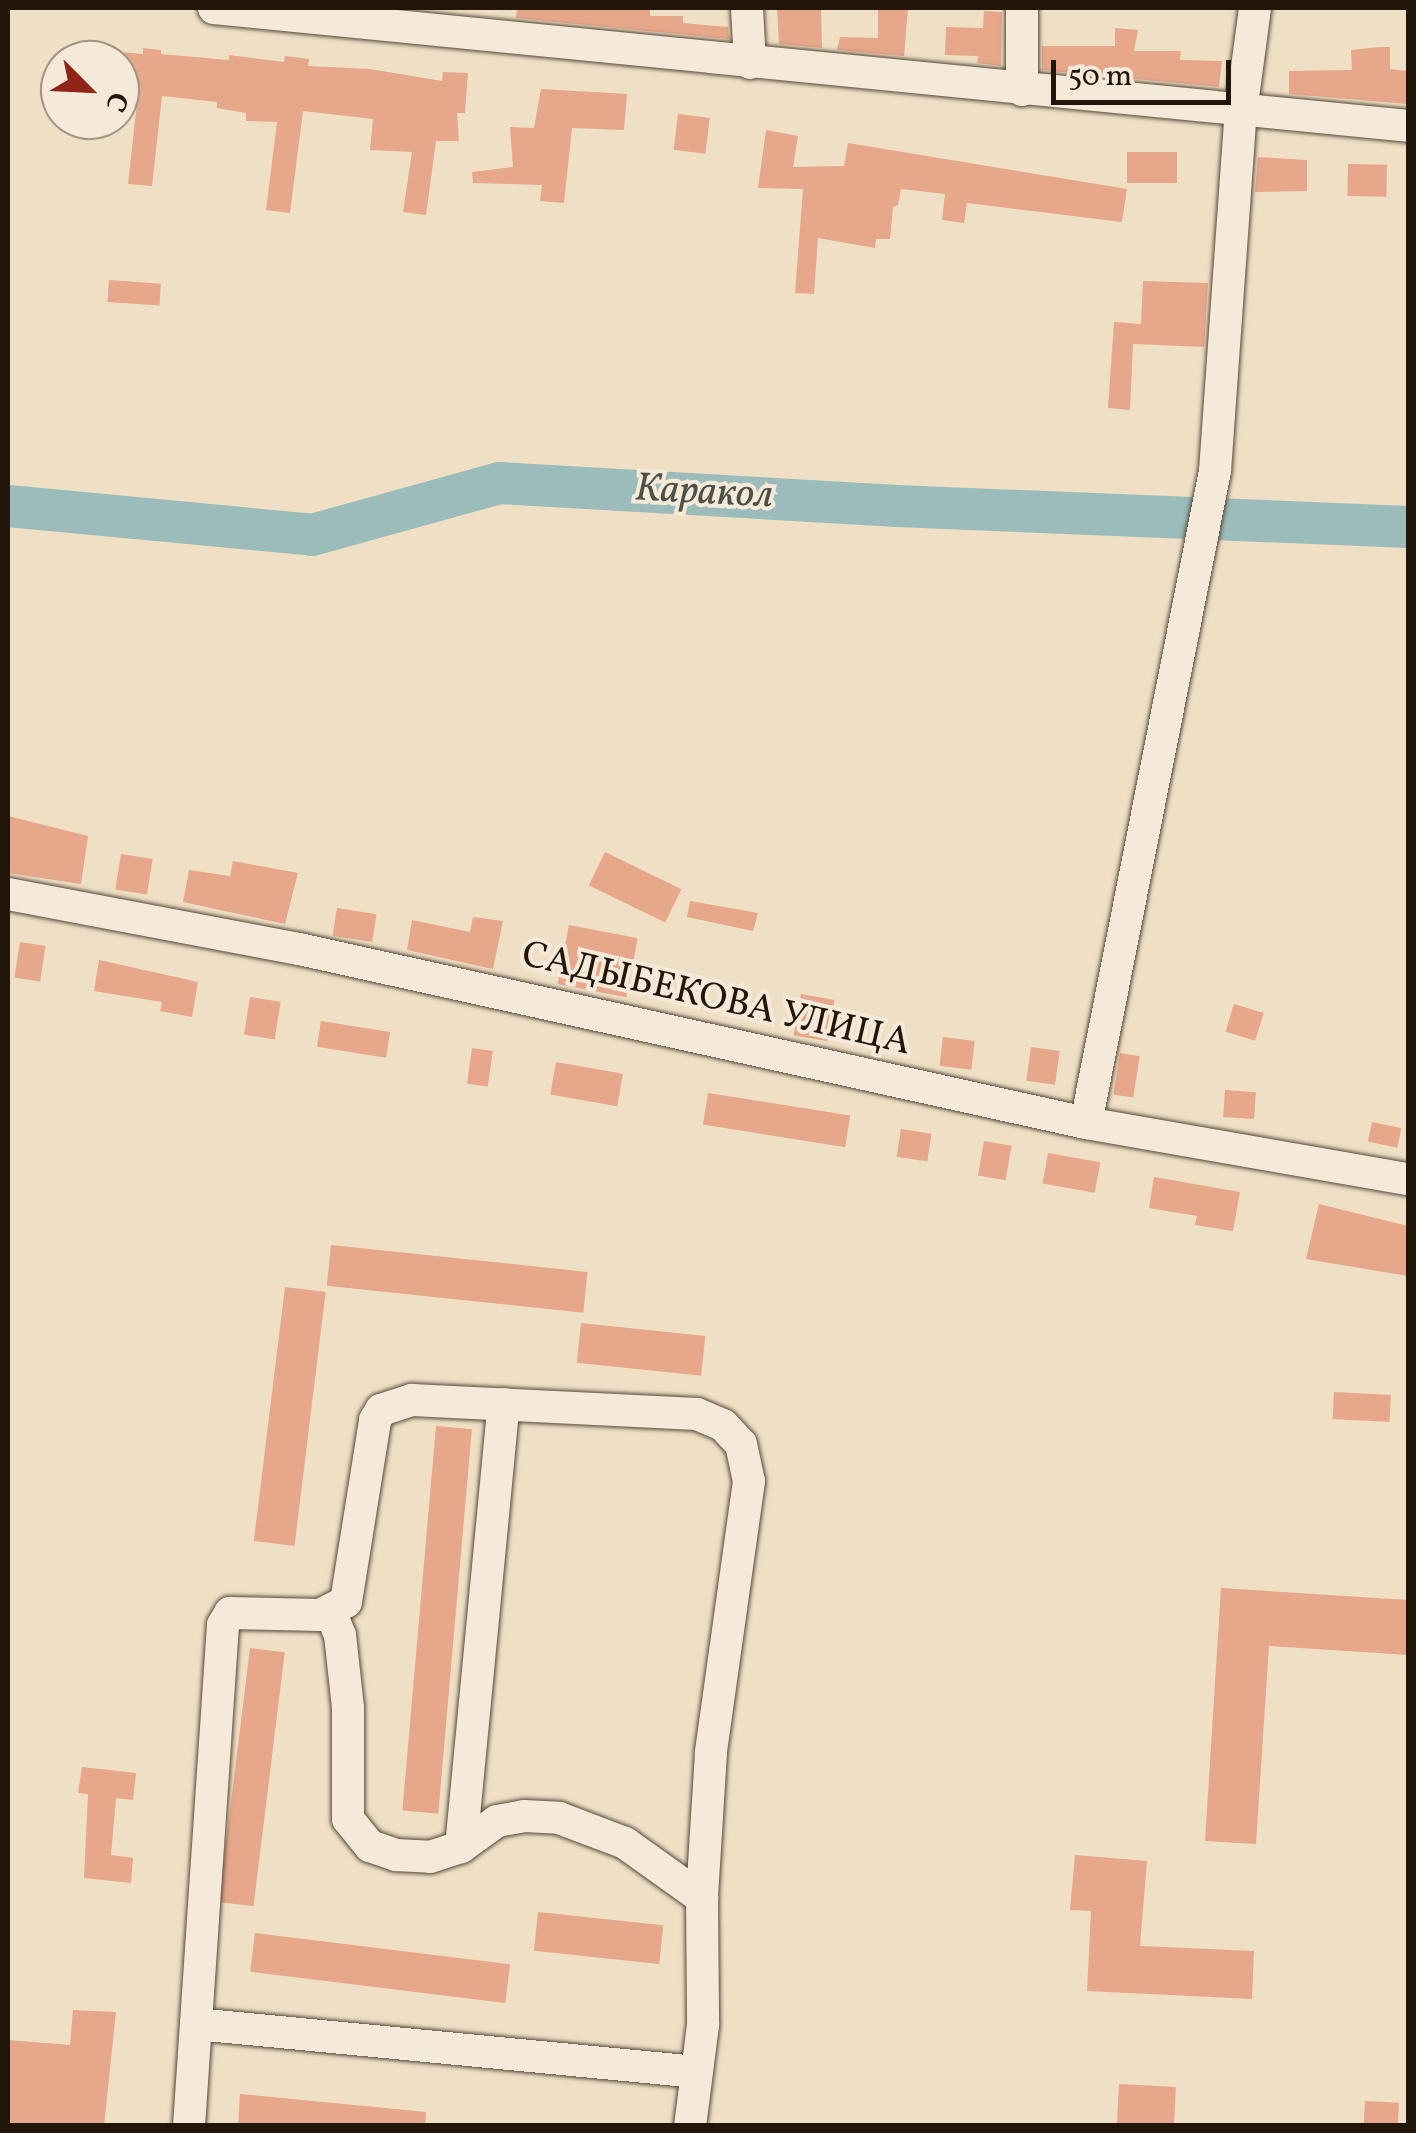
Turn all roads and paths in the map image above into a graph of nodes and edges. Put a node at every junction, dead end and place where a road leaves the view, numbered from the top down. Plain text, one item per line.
1 (214, 8) edge
2 (747, 8) edge
3 (1022, 8) edge
4 (1254, 8) edge
5 (750, 62) junction
6 (1022, 90) junction
7 (1241, 112) junction
8 (1408, 126) edge
9 (8, 894) edge
10 (1086, 1123) junction
11 (1408, 1179) edge
12 (504, 1404) junction
13 (331, 1612) junction
14 (461, 1847) junction
15 (702, 1898) junction
16 (196, 2024) junction
17 (697, 2072) junction
18 (189, 2126) edge
19 (690, 2126) edge

1 - 5 street
2 - 5 street
3 - 6 street
4 - 7 street
5 - 6 street
6 - 7 street
7 - 8 street
7 - 10 street
9 - 10 street, САДЫБЕКОВА УЛИЦА
10 - 11 street, САДЫБЕКОВА УЛИЦА
12 - 13 street
12 - 14 street
12 - 15 street
13 - 14 street
13 - 16 street
14 - 15 street
15 - 17 street
16 - 17 street
16 - 18 street
17 - 19 street

